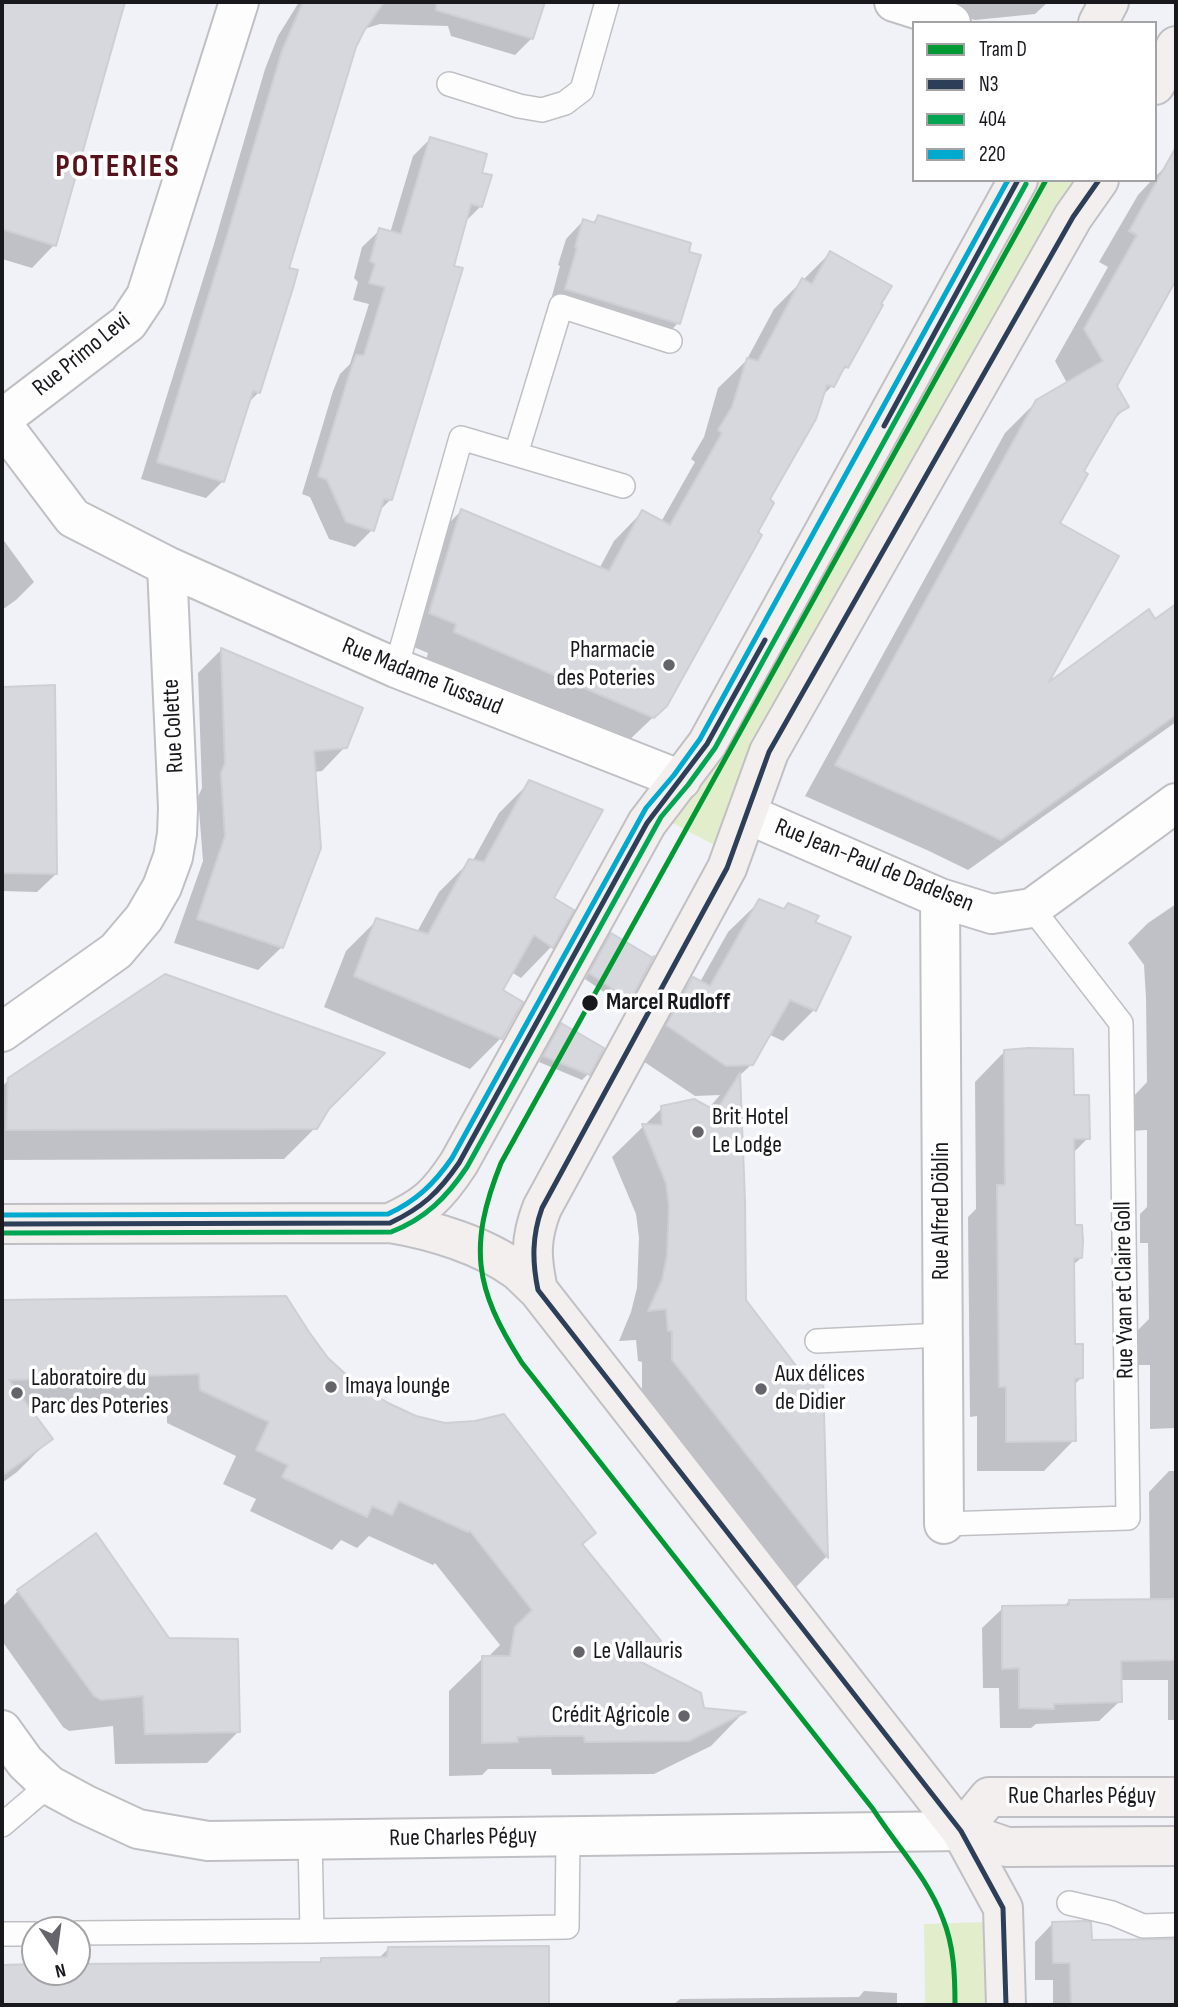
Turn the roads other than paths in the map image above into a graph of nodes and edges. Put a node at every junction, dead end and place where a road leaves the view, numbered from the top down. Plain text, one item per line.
1 (239, 2) edge
2 (607, 2) edge
3 (894, 2) edge
4 (1109, 2) edge
5 (947, 21) edge
6 (1099, 21) edge
7 (1176, 46) edge
8 (1157, 82) edge
9 (449, 84) dead end
10 (1176, 85) edge
11 (1157, 86) edge
12 (1017, 182) edge
13 (1098, 182) edge
14 (670, 341) dead end
15 (2, 419) edge
16 (2, 424) edge
17 (516, 454) junction
18 (623, 486) dead end
19 (167, 566) junction
20 (396, 668) junction
21 (681, 780) junction
22 (1176, 803) edge
23 (747, 814) junction
24 (940, 898) junction
25 (1032, 908) junction
26 (2, 1032) edge
27 (390, 1223) junction
28 (2, 1224) edge
29 (538, 1290) junction
30 (943, 1335) junction
31 (817, 1341) dead end
32 (944, 1524) joint
33 (2, 1730) edge
34 (49, 1785) junction
35 (1176, 1797) edge
36 (2, 1825) edge
37 (961, 1831) junction
38 (568, 1836) junction
39 (310, 1839) junction
40 (1176, 1846) edge
41 (1069, 1903) dead end
42 (1176, 1925) edge
43 (312, 1931) junction
44 (91, 1933) edge
45 (2, 1934) edge
46 (21, 1934) edge
47 (1006, 2005) edge

1 - 15 street, Rue Primo Levi
2 - 9 lane
3 - 5 street
4 - 6 street
7 - 8 street
10 - 11 street
12 - 21 street
13 - 23 street
14 - 17 lane
16 - 19 street
17 - 18 lane
17 - 20 lane
19 - 20 street, Rue Madame Tussaud
19 - 26 street, Rue Colette
20 - 21 street, Rue Madame Tussaud
21 - 27 street
22 - 25 street, Rue Jean-Paul de Dadelsen
23 - 24 street, Rue Jean-Paul de Dadelsen
23 - 29 street
24 - 25 street, Rue Jean-Paul de Dadelsen
24 - 30 street, Rue Alfred Döblin
25 - 32 lane, Rue Yvan et Claire Goll
27 - 28 street
27 - 29 street
29 - 37 street
30 - 31 lane
30 - 32 street, Rue Alfred Döblin
33 - 34 street, Rue Charles Péguy
34 - 36 lane
34 - 39 street, Rue Charles Péguy
35 - 37 street, Rue Charles Péguy
37 - 38 street, Rue Charles Péguy
37 - 40 street, Rue Charles Péguy
37 - 47 street
38 - 39 street, Rue Charles Péguy
38 - 43 lane
39 - 43 lane
41 - 42 lane
43 - 44 lane
45 - 46 lane

